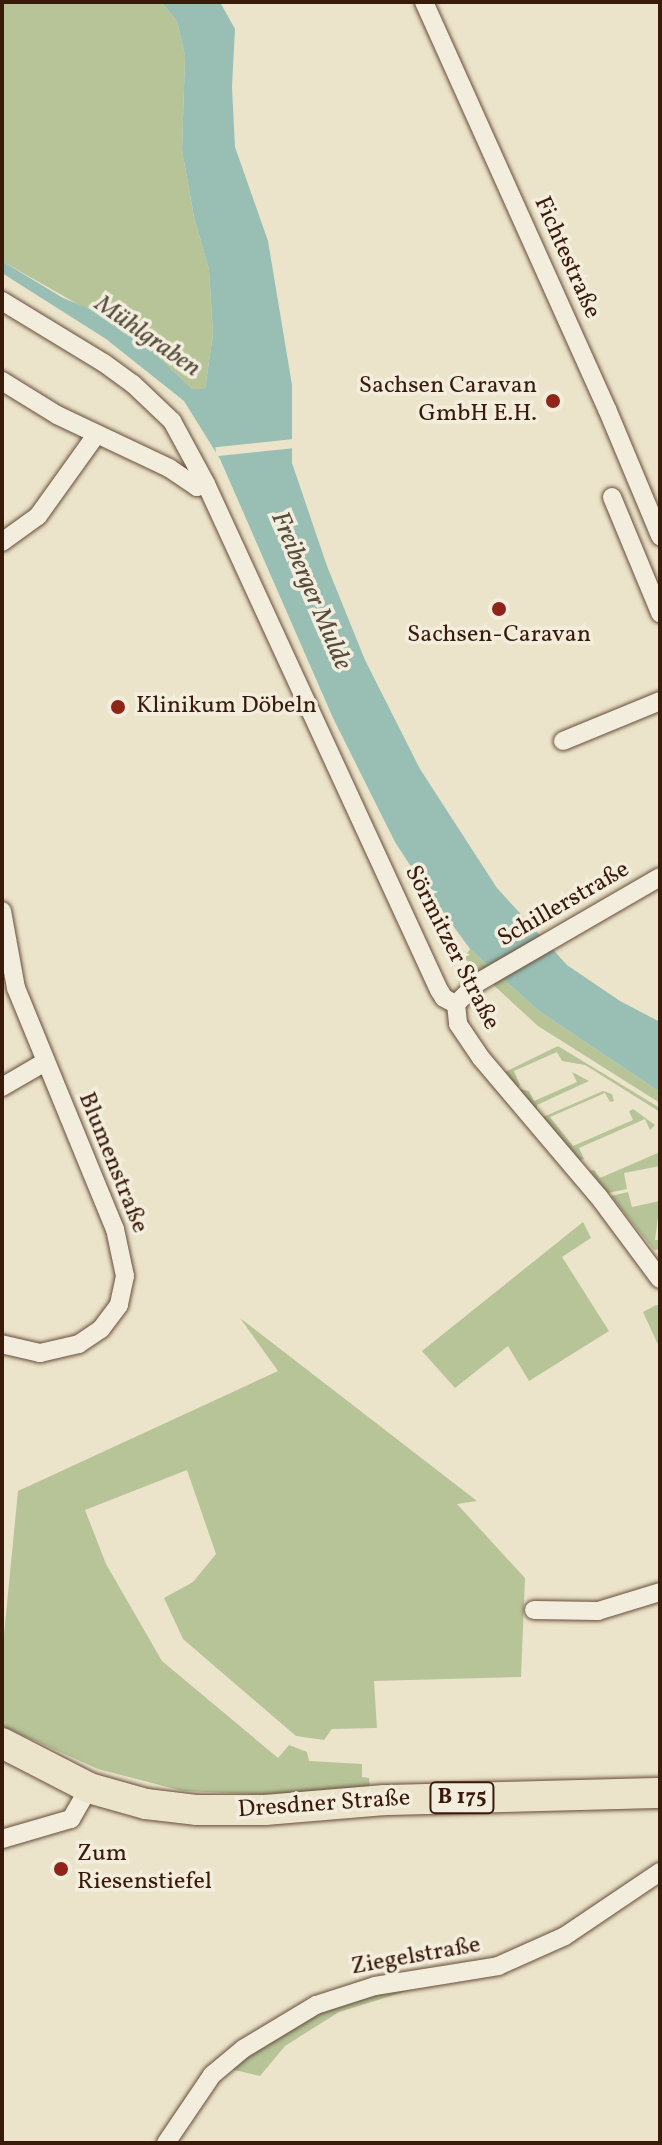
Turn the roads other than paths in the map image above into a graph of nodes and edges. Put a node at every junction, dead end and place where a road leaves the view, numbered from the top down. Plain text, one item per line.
1 (424, 2) edge
2 (2, 301) edge
3 (2, 381) edge
4 (96, 435) junction
5 (206, 484) junction
6 (612, 497) dead end
7 (660, 536) edge
8 (2, 542) edge
9 (660, 613) edge
10 (660, 701) edge
11 (563, 741) dead end
12 (660, 877) edge
13 (2, 911) edge
14 (456, 1004) junction
15 (45, 1062) junction
16 (2, 1087) edge
17 (660, 1279) edge
18 (2, 1344) edge
19 (660, 1592) edge
20 (534, 1610) dead end
21 (2, 1743) edge
22 (89, 1788) junction
23 (660, 1793) edge
24 (2, 1839) edge
25 (660, 1872) edge
26 (166, 2143) edge

1 - 7 street, Fichtestraße
2 - 5 street, Sörmitzer Straße
3 - 4 street
4 - 5 street
4 - 8 street
5 - 14 street, Sörmitzer Straße
6 - 9 street
10 - 11 street
12 - 14 street, Schillerstraße
13 - 15 street, Blumenstraße
14 - 17 street, Sörmitzer Straße
15 - 16 street
15 - 18 street, Blumenstraße
19 - 20 street
21 - 22 main road, Dresdner Straße / B 175
22 - 23 main road, Dresdner Straße / B 175
22 - 24 street
25 - 26 street, Ziegelstraße

